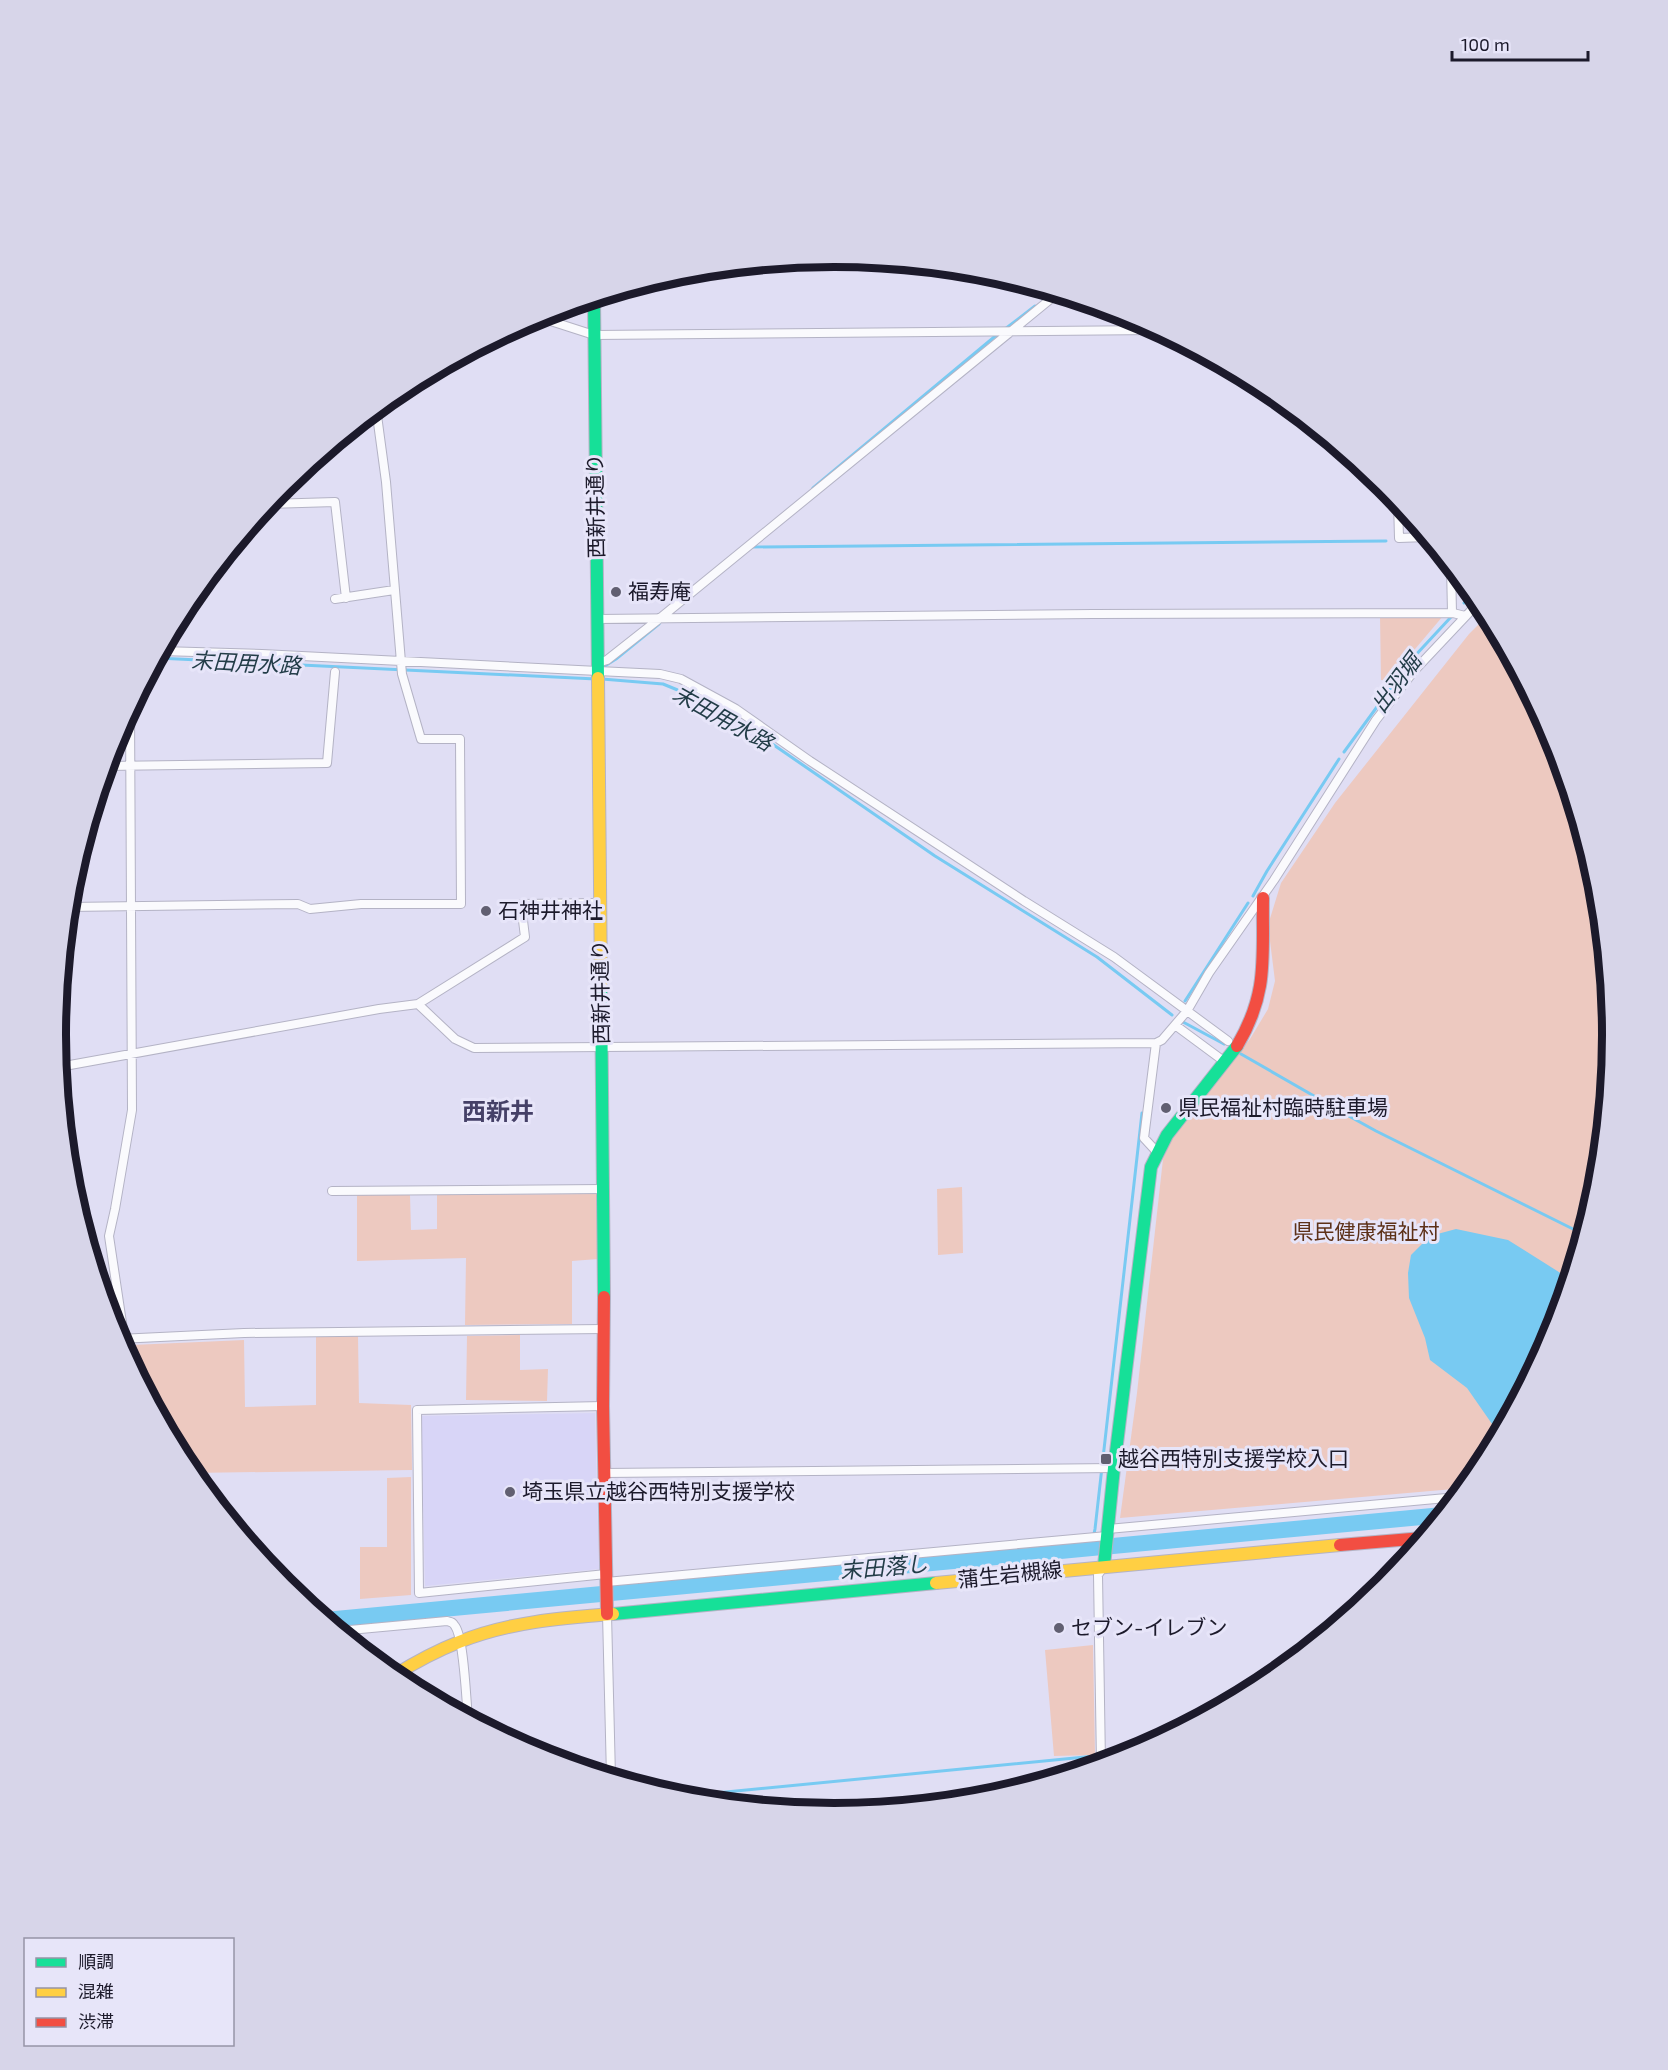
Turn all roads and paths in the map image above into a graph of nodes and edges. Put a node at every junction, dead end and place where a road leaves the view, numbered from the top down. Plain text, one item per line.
1 (1051, 299) edge
2 (594, 306) edge
3 (551, 321) edge
4 (1139, 330) edge
5 (1011, 331) junction
6 (594, 335) junction
7 (377, 418) edge
8 (280, 504) edge
9 (1398, 515) edge
10 (1418, 537) edge
11 (1451, 578) edge
12 (394, 590) junction
13 (346, 598) junction
14 (335, 599) dead end
15 (1473, 608) edge
16 (1452, 613) junction
17 (1465, 616) junction
18 (598, 619) junction
19 (659, 619) junction
20 (169, 651) edge
21 (401, 660) junction
22 (598, 667) junction
23 (335, 672) dead end
24 (130, 729) edge
25 (115, 766) edge
26 (129, 766) junction
27 (1263, 898) junction
28 (599, 903) junction
29 (130, 906) junction
30 (78, 907) edge
31 (418, 1004) junction
32 (1187, 1011) junction
33 (1175, 1025) junction
34 (1228, 1041) dead end
35 (1156, 1043) junction
36 (602, 1046) junction
37 (132, 1055) junction
38 (1225, 1062) junction
39 (67, 1066) edge
40 (1156, 1151) junction
41 (603, 1189) junction
42 (332, 1191) dead end
43 (118, 1312) edge
44 (604, 1329) junction
45 (128, 1339) edge
46 (603, 1406) junction
47 (1114, 1468) junction
48 (604, 1473) junction
49 (1447, 1498) edge
50 (1108, 1532) junction
51 (1413, 1539) edge
52 (1104, 1566) junction
53 (606, 1578) junction
54 (607, 1614) junction
55 (349, 1630) edge
56 (460, 1641) junction
57 (402, 1670) edge
58 (467, 1709) edge
59 (1101, 1755) edge
60 (611, 1769) edge

1 - 5 street
2 - 6 street, 西新井通り
3 - 6 street
4 - 5 street
5 - 6 street
5 - 19 street
6 - 18 street, 西新井通り
7 - 12 street
8 - 13 street
9 - 10 street
11 - 16 street
12 - 13 street
12 - 21 street
13 - 14 street
15 - 17 street
16 - 17 street
16 - 19 street
17 - 27 street
18 - 19 street
18 - 22 street, 西新井通り
19 - 22 street
20 - 21 street
21 - 22 street
21 - 29 street
22 - 28 street, 西新井通り
22 - 32 street
23 - 26 street
24 - 26 street
25 - 26 street
26 - 29 street
27 - 32 street
27 - 38 street
28 - 31 street
28 - 36 street, 西新井通り
29 - 30 street
29 - 37 street
31 - 36 street
31 - 37 street
32 - 33 street
32 - 34 street
33 - 35 street
33 - 38 street
35 - 36 street
35 - 40 street
36 - 41 street, 西新井通り
37 - 39 street
37 - 43 street
38 - 40 street
40 - 47 street
41 - 42 street
41 - 44 street, 西新井通り
44 - 45 street
44 - 46 street, 西新井通り
46 - 48 street, 西新井通り
46 - 53 street
47 - 48 street
47 - 50 street
48 - 53 street, 西新井通り
49 - 50 street
50 - 52 street
50 - 53 street
51 - 52 street, 蒲生岩槻線
52 - 54 street, 蒲生岩槻線
52 - 59 street
53 - 54 street, 西新井通り
54 - 56 street, 蒲生岩槻線
54 - 60 street
55 - 56 street
56 - 57 street, 蒲生岩槻線
56 - 58 street

